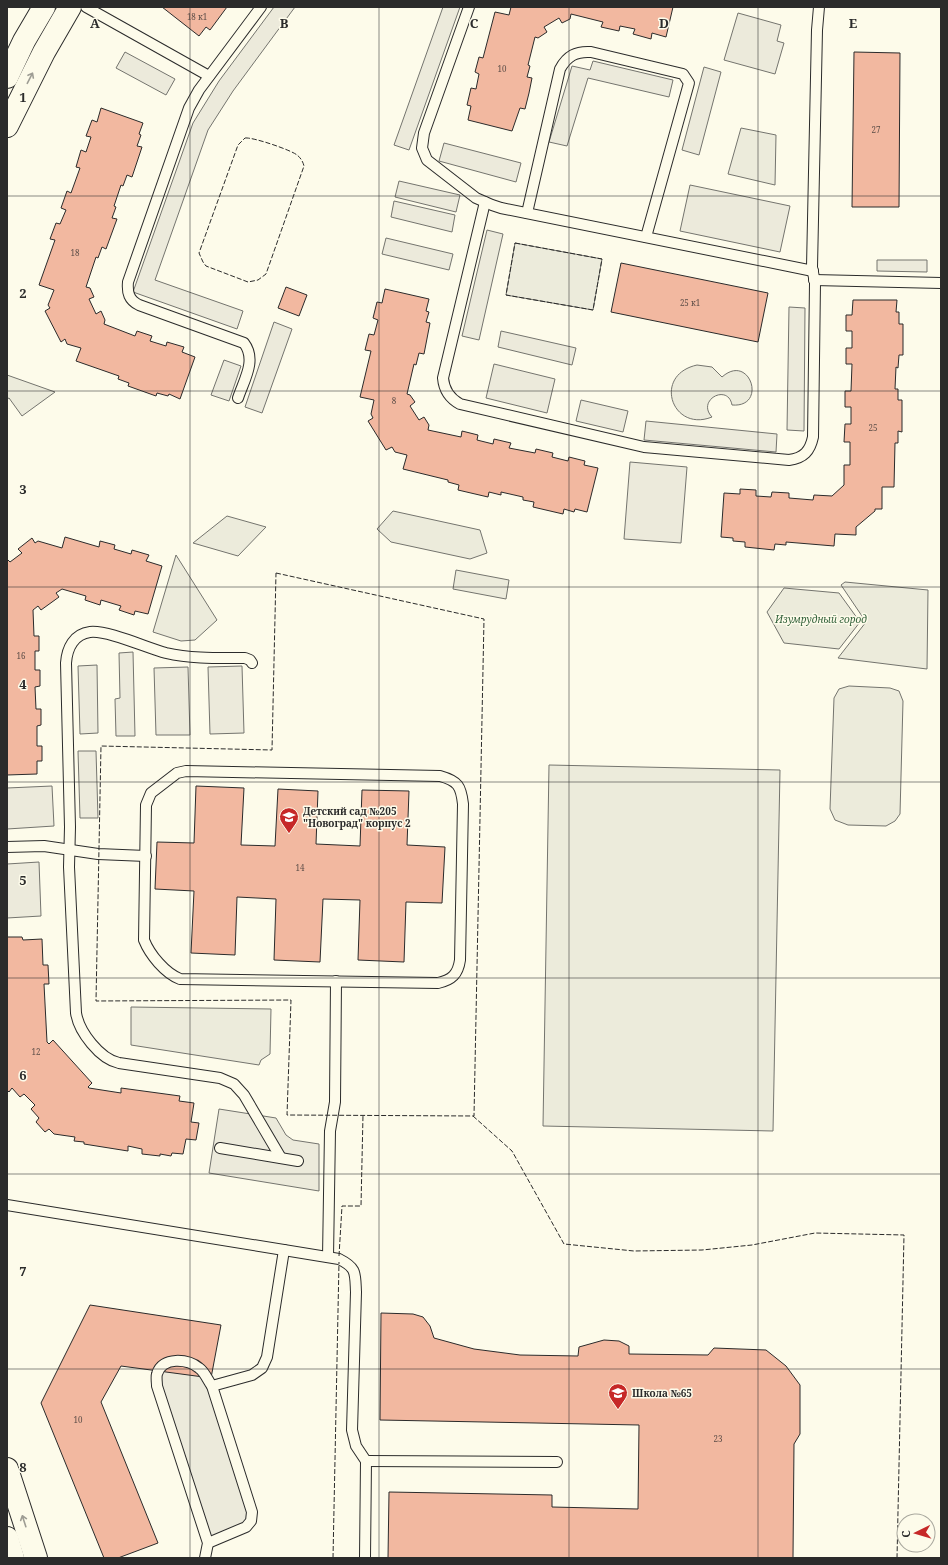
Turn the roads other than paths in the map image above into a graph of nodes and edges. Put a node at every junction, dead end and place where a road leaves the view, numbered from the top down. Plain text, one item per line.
1 (44, 7) edge
2 (70, 7) edge
3 (86, 7) edge
4 (261, 7) edge
5 (469, 7) edge
6 (819, 7) edge
7 (209, 76) junction
8 (7, 77) edge
9 (7, 126) edge
10 (485, 202) junction
11 (527, 213) junction
12 (646, 237) junction
13 (813, 276) junction
14 (941, 283) edge
15 (238, 398) dead end
16 (252, 663) dead end
17 (7, 847) edge
18 (69, 850) junction
19 (146, 856) junction
20 (336, 982) junction
21 (220, 1148) dead end
22 (281, 1158) junction
23 (298, 1161) dead end
24 (7, 1205) edge
25 (284, 1250) junction
26 (328, 1257) junction
27 (212, 1386) junction
28 (366, 1461) junction
29 (556, 1462) dead end
30 (7, 1469) edge
31 (7, 1538) edge
32 (208, 1543) junction
33 (13, 1558) edge
34 (36, 1558) edge
35 (205, 1558) edge
36 (365, 1558) edge

1 - 8 street
9 -> 2 street
3 - 7 lane
4 - 7 lane
5 - 10 lane
6 - 13 lane
7 - 15 lane
10 - 11 lane
10 - 13 lane
11 - 12 lane
11 - 12 lane
12 - 13 lane
13 - 14 lane
16 - 18 lane
17 - 18 lane
18 - 19 lane
18 - 22 lane
19 - 20 lane
19 - 20 lane
20 - 26 lane
21 - 22 lane
22 - 23 lane
24 - 25 lane
25 - 26 lane
25 - 27 lane
26 - 28 lane
27 - 32 lane
27 - 32 lane
28 - 29 lane
28 - 36 lane
34 -> 30 street
31 - 33 street
32 - 35 lane

